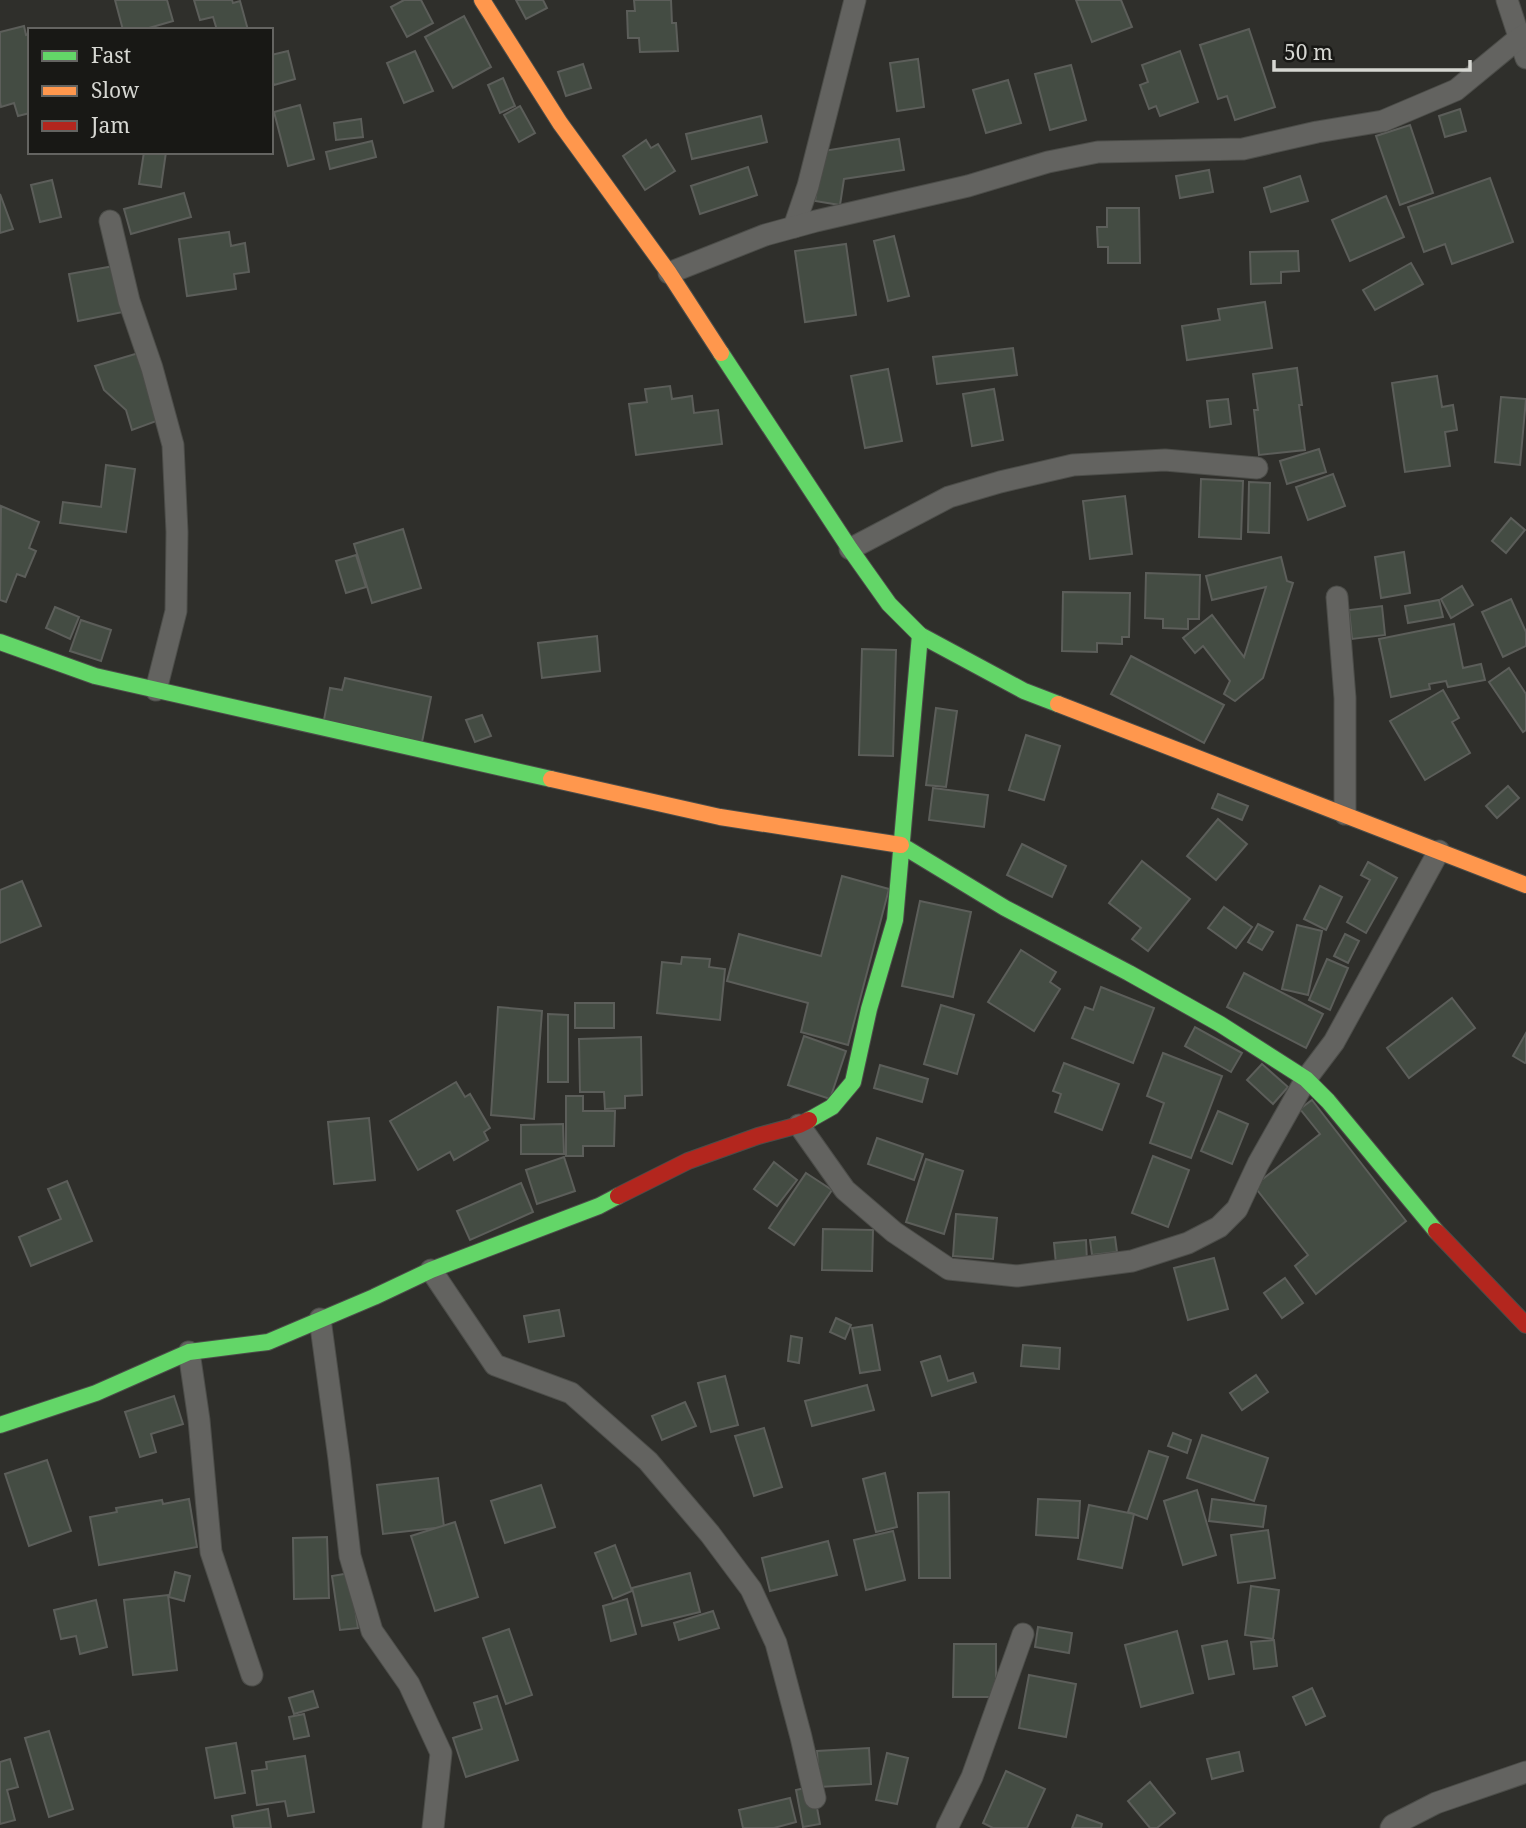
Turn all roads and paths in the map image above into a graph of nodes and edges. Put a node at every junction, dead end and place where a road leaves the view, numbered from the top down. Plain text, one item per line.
1 (482, 0) edge
2 (855, 0) edge
3 (1507, 0) edge
4 (1523, 36) edge
5 (1526, 58) edge
6 (110, 220) dead end
7 (794, 227) junction
8 (669, 274) junction
9 (1257, 468) dead end
10 (850, 549) junction
11 (1337, 597) dead end
12 (920, 635) junction
13 (0, 642) edge
14 (156, 690) junction
15 (1345, 814) junction
16 (902, 845) junction
17 (1439, 850) junction
18 (1526, 885) edge
19 (1306, 1079) junction
20 (799, 1125) junction
21 (431, 1270) junction
22 (320, 1319) junction
23 (1526, 1325) edge
24 (189, 1352) junction
25 (0, 1425) edge
26 (1023, 1634) dead end
27 (252, 1675) dead end
28 (1526, 1772) edge
29 (815, 1798) dead end
30 (433, 1828) edge
31 (947, 1828) edge
32 (1391, 1828) edge

1 - 8 street
2 - 7 street
3 - 4 street
4 - 5 street
4 - 7 street
6 - 14 street
7 - 8 street
8 - 10 street
9 - 10 street
10 - 12 street
11 - 15 street
12 - 15 street
12 - 16 street
13 - 14 street
14 - 16 street
15 - 17 street
16 - 19 street
16 - 20 street
17 - 18 street
17 - 19 street
19 - 20 street
19 - 23 street
20 - 21 street
21 - 22 street
21 - 29 street
22 - 24 street
22 - 30 street
24 - 25 street
24 - 27 street
26 - 31 street
28 - 32 street

